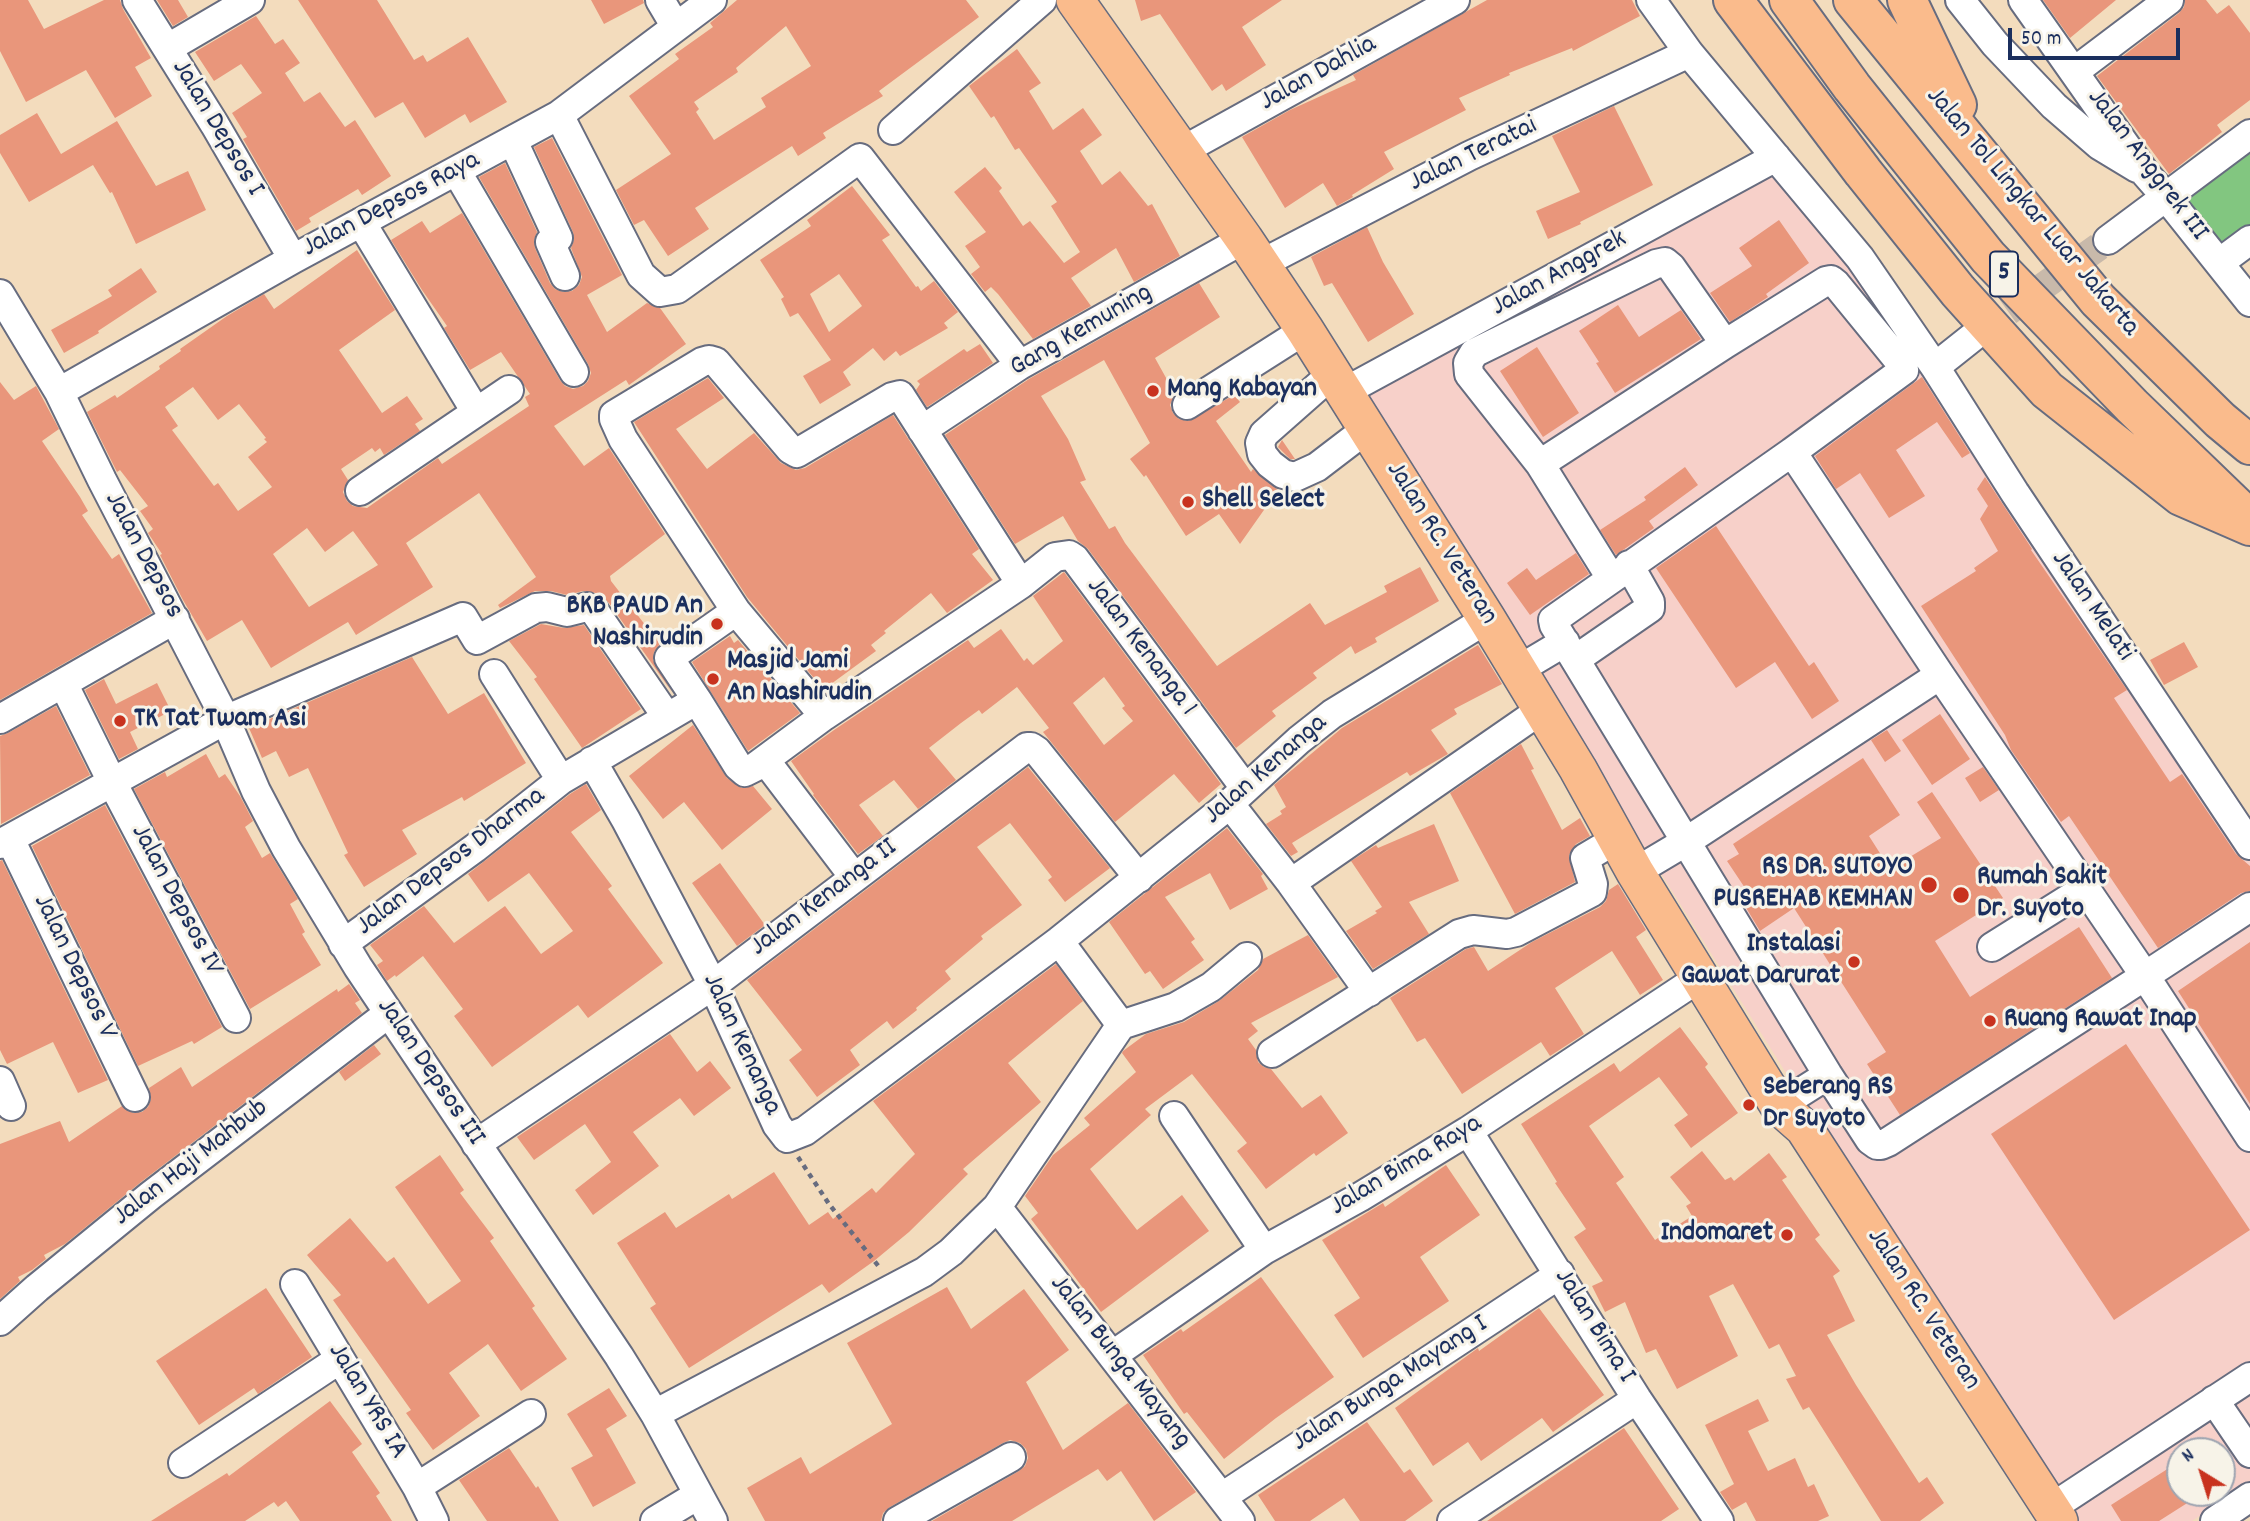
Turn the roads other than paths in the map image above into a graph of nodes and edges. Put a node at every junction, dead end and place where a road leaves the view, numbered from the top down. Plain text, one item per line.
1 (137, 0) edge
2 (250, 0) edge
3 (660, 0) edge
4 (712, 0) edge
5 (1042, 0) edge
6 (1455, 0) edge
7 (1651, 0) edge
8 (1733, 0) edge
9 (1789, 0) edge
10 (1853, 0) edge
11 (1907, 0) edge
12 (1959, 0) edge
13 (2023, 0) edge
14 (2169, 0) edge
15 (1081, 2) edge
16 (676, 27) junction
17 (168, 48) junction
18 (1689, 53) junction
19 (2076, 71) junction
20 (559, 115) junction
21 (892, 130) dead end
22 (2250, 134) edge
23 (513, 141) junction
24 (1182, 151) junction
25 (1776, 157) junction
26 (1986, 165) junction
27 (457, 172) junction
28 (2145, 173) junction
29 (2167, 198) junction
30 (361, 222) junction
31 (2108, 240) tunnel mouth
32 (2250, 240) edge
33 (1253, 251) junction
34 (293, 260) junction
35 (2219, 263) junction
36 (565, 276) dead end
37 (0, 294) edge
38 (2250, 302) edge
39 (1305, 330) junction
40 (1975, 336) tunnel mouth
41 (1725, 344) junction
42 (1020, 365) junction
43 (1935, 367) junction
44 (574, 372) dead end
45 (1338, 383) junction
46 (509, 390) dead end
47 (59, 392) junction
48 (1187, 405) dead end
49 (476, 412) junction
50 (1368, 428) junction
51 (922, 430) junction
52 (2250, 445) edge
53 (1792, 452) junction
54 (1540, 464) junction
55 (360, 491) dead end
56 (2250, 520) edge
57 (2250, 526) edge
58 (1620, 572) junction
59 (1021, 584) junction
60 (736, 611) junction
61 (175, 619) junction
62 (1487, 619) junction
63 (1570, 650) junction
64 (1518, 670) junction
65 (494, 674) dead end
66 (1940, 675) junction
67 (63, 683) junction
68 (697, 700) junction
69 (1541, 710) junction
70 (824, 716) junction
71 (667, 717) junction
72 (0, 719) edge
73 (218, 724) junction
74 (765, 760) junction
75 (592, 761) junction
76 (561, 780) junction
77 (113, 783) junction
78 (1237, 796) junction
79 (1616, 839) junction
80 (5, 841) edge
81 (1687, 841) junction
82 (2250, 845) edge
83 (1644, 867) junction
84 (854, 877) junction
85 (1139, 878) junction
86 (1291, 883) junction
87 (2086, 888) junction
88 (2250, 907) edge
89 (1059, 941) junction
90 (343, 944) junction
91 (1992, 947) dead end
92 (1247, 957) dead end
93 (2145, 976) junction
94 (1699, 978) junction
95 (713, 985) junction
96 (1369, 992) junction
97 (389, 1013) junction
98 (236, 1018) dead end
99 (1121, 1025) junction
100 (1272, 1053) dead end
101 (1828, 1075) junction
102 (135, 1097) dead end
103 (1779, 1106) junction
104 (1174, 1116) dead end
105 (1468, 1131) junction
106 (2250, 1137) edge
107 (476, 1144) junction
108 (997, 1207) junction
109 (1264, 1250) junction
110 (1560, 1274) junction
111 (295, 1284) dead end
112 (0, 1321) edge
113 (1113, 1355) junction
114 (340, 1359) junction
115 (2250, 1377) edge
116 (1637, 1399) junction
117 (2214, 1400) junction
118 (531, 1414) dead end
119 (655, 1414) junction
120 (2250, 1453) edge
121 (1011, 1457) dead end
122 (183, 1463) dead end
123 (417, 1487) junction
124 (698, 1495) junction
125 (1222, 1497) junction
126 (2250, 1497) edge
127 (2042, 1508) edge
128 (434, 1521) edge
129 (655, 1521) edge
130 (713, 1521) edge
131 (898, 1521) edge
132 (1240, 1521) edge
133 (1452, 1521) edge
134 (1719, 1521) edge
135 (2216, 1521) edge

1 - 17 street, Jalan Depsos I
2 - 17 street
3 - 16 street
4 - 16 street, Jalan Depsos Raya
5 - 21 street
6 - 24 street, Jalan Dahlia
7 - 18 street, Jalan Melati
8 - 57 highway
9 - 56 highway, Jalan Tol Lingkar Luar Jakarta / 5
10 - 26 highway, Jalan Tol Lingkar Luar Jakarta / 5
11 - 26 highway
12 - 28 street
13 - 19 street, Jalan Anggrek III
14 - 19 street
15 - 24 main road, Jalan RC. Veteran
16 - 20 street, Jalan Depsos Raya
17 - 34 street, Jalan Depsos I
18 - 25 street, Jalan Melati
18 - 33 street, Jalan Teratai
19 - 28 street, Jalan Anggrek III
20 - 23 street, Jalan Depsos Raya
20 - 42 street
22 - 29 street
23 - 27 street, Jalan Depsos Raya
23 - 36 street
24 - 33 main road, Jalan RC. Veteran
25 - 43 street, Jalan Melati
25 - 45 street, Jalan Anggrek
26 - 52 highway, Jalan Tol Lingkar Luar Jakarta / 5
27 - 30 street, Jalan Depsos Raya
27 - 44 street
28 - 29 street, Jalan Anggrek III
29 - 31 street
29 - 35 street, Jalan Anggrek III
30 - 34 street, Jalan Depsos Raya
30 - 49 street
32 - 35 street
33 - 39 main road, Jalan RC. Veteran
33 - 42 street, Gang Kemuning
34 - 47 street, Jalan Depsos Raya
35 - 38 street, Jalan Anggrek III
37 - 47 street, Jalan Depsos
39 - 45 main road, Jalan RC. Veteran
39 - 48 street
40 - 43 street
41 - 53 street
41 - 54 street
41 - 54 street
42 - 51 street, Gang Kemuning
43 - 82 street, Jalan Melati
45 - 50 main road, Jalan RC. Veteran
45 - 50 street, Jalan Anggrek
46 - 49 street
47 - 61 street, Jalan Depsos
49 - 55 street
50 - 62 main road, Jalan RC. Veteran
51 - 59 street
51 - 60 street
53 - 58 street
53 - 66 street
54 - 58 street
58 - 63 street
58 - 63 street
59 - 70 street, Jalan Kenanga 1
59 - 78 street, Jalan Kenanga 1
60 - 68 street
60 - 70 street
61 - 67 street
61 - 73 street, Jalan Depsos
62 - 64 main road, Jalan RC. Veteran
62 - 78 street, Jalan Kenanga
63 - 64 street
63 - 81 street
64 - 69 main road, Jalan RC. Veteran
65 - 76 street
66 - 81 street
66 - 87 street
67 - 72 street
67 - 77 street, Jalan Depsos IV
68 - 71 street
68 - 74 street
69 - 79 main road, Jalan RC. Veteran
69 - 86 street
70 - 74 street, Jalan Kenanga 1
71 - 73 street
71 - 75 street
73 - 77 street
73 - 90 street, Jalan Depsos III
74 - 84 street
75 - 76 street
75 - 95 street, Jalan Kenanga
76 - 90 street, Jalan Depsos Dharma
77 - 80 street
77 - 98 street, Jalan Depsos IV
78 - 85 street, Jalan Kenanga
78 - 86 street, Jalan Kenanga 1
79 - 83 main road, Jalan RC. Veteran
79 - 96 street
80 - 102 street, Jalan Depsos V
81 - 83 street
81 - 101 street
83 - 94 main road, Jalan RC. Veteran
84 - 85 street, Jalan Kenanga II
84 - 95 street, Jalan Kenanga II
85 - 89 street, Jalan Kenanga
86 - 96 street, Jalan Kenanga 1
87 - 91 street
87 - 93 street
88 - 93 street
89 - 95 street, Jalan Kenanga
89 - 99 street
90 - 97 street, Jalan Depsos III
92 - 99 street
93 - 101 street
93 - 106 street
94 - 103 main road, Jalan RC. Veteran
94 - 105 street, Jalan Bima Raya
95 - 107 street, Jalan Kenanga II
96 - 100 street
97 - 107 street, Jalan Depsos III
97 - 112 street, Jalan Haji Mahbub
99 - 108 street
101 - 103 street
103 - 127 main road, Jalan RC. Veteran
104 - 109 street
105 - 109 street, Jalan Bima Raya
105 - 110 street, Jalan Bima I
107 - 119 street, Jalan Depsos III
108 - 113 street, Jalan Bunga Mayang
108 - 119 street
109 - 113 street, Jalan Bima Raya
110 - 116 street, Jalan Bima I
110 - 125 street, Jalan Bunga Mayang I
111 - 114 street, Jalan YRS IA
113 - 125 street, Jalan Bunga Mayang
114 - 122 street
114 - 123 street, Jalan YRS IA
115 - 117 street
116 - 133 street
116 - 134 street, Jalan Bima I
117 - 120 street
117 - 127 street
118 - 123 street
119 - 124 street, Jalan Depsos III
121 - 131 street
123 - 128 street, Jalan YRS IA
124 - 129 street
124 - 130 street, Jalan Depsos III
125 - 132 street, Jalan Bunga Mayang
126 - 135 street

